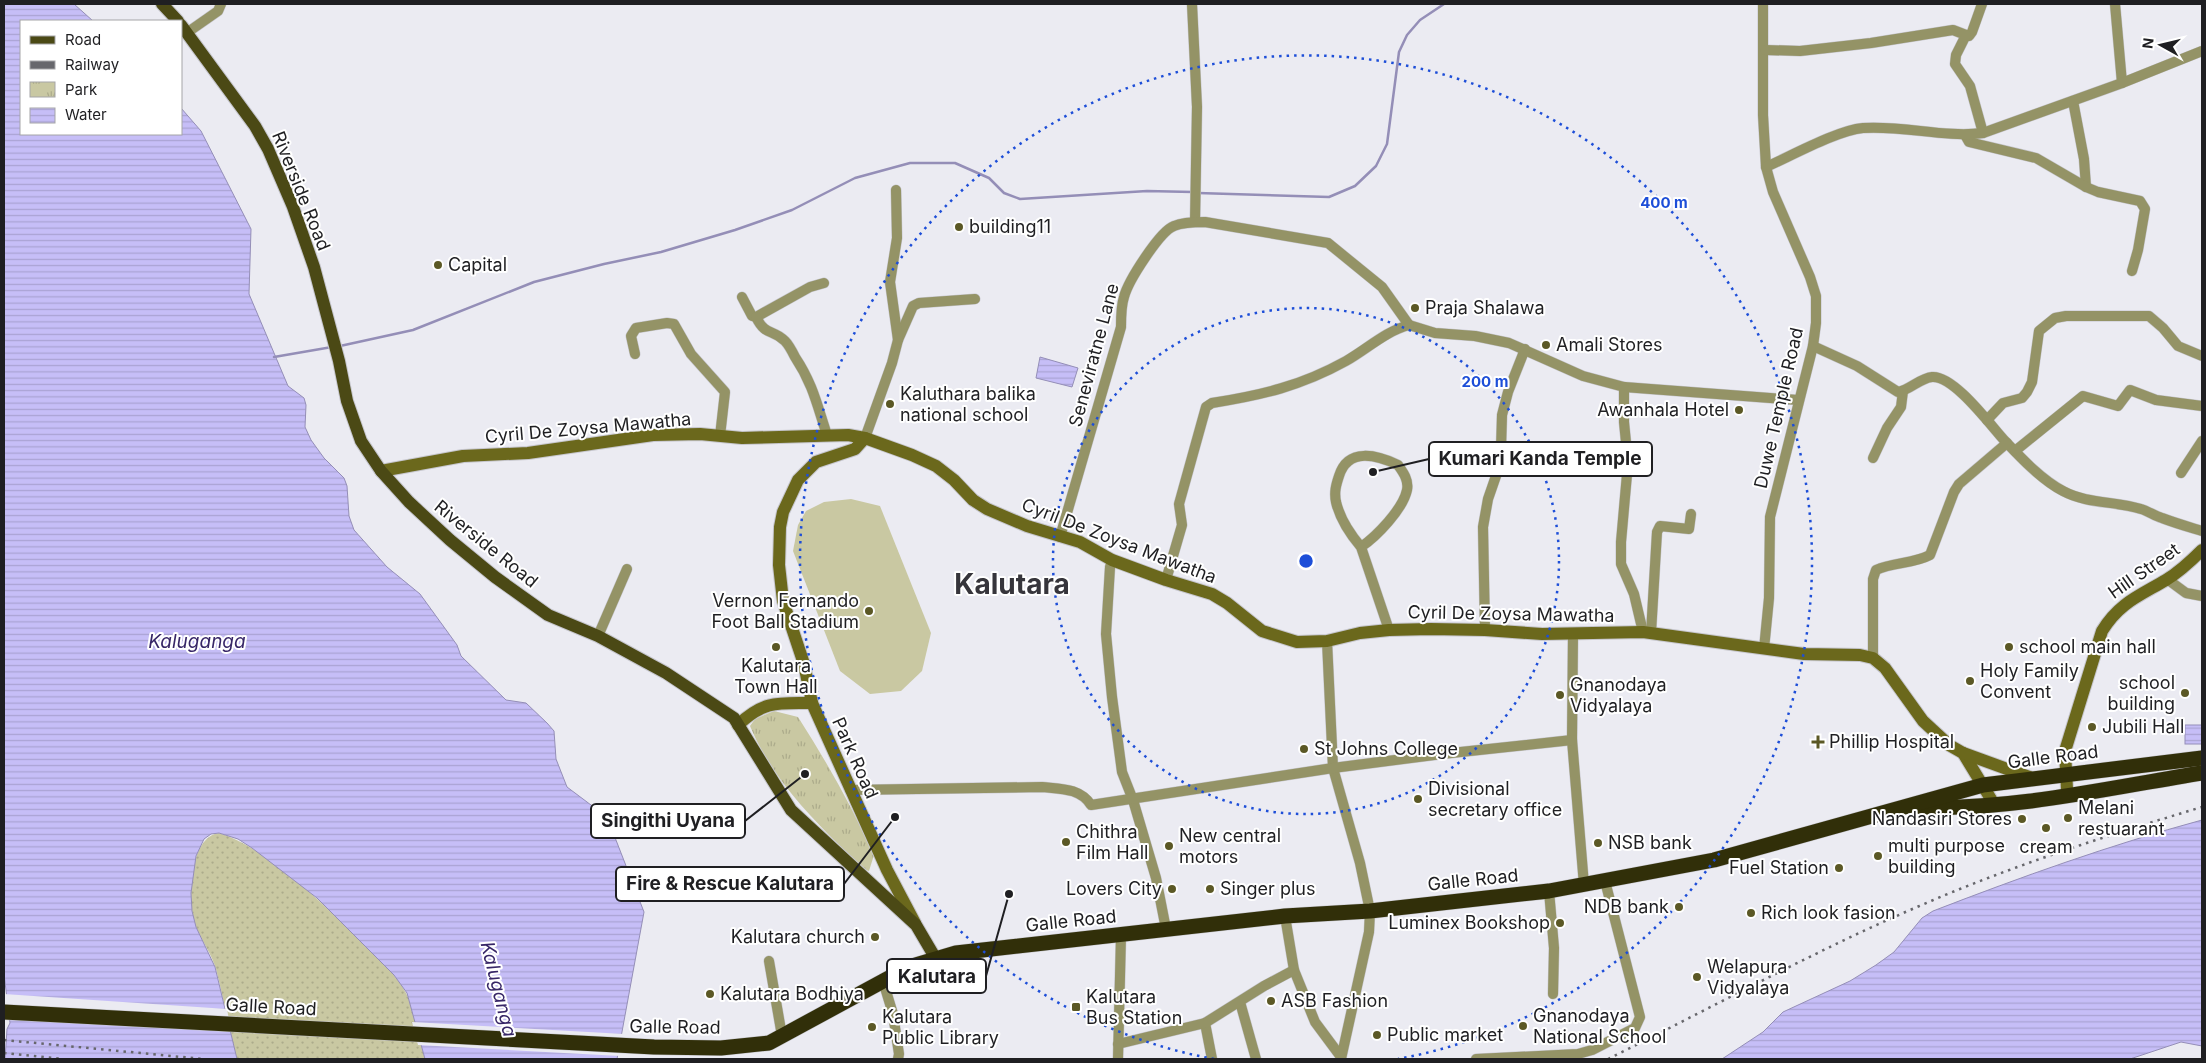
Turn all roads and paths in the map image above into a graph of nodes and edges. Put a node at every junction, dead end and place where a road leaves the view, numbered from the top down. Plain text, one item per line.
1 (162, 4) edge
2 (221, 4) edge
3 (1192, 4) edge
4 (1764, 4) edge
5 (1982, 4) edge
6 (2115, 4) edge
7 (177, 20) edge
8 (185, 28) edge
9 (1966, 35) junction
10 (1765, 50) junction
11 (2202, 51) edge
12 (2122, 83) junction
13 (2073, 101) junction
14 (1983, 133) junction
15 (1965, 135) junction
16 (1766, 167) junction
17 (2086, 187) junction
18 (896, 190) dead end
19 (1195, 222) junction
20 (2132, 271) dead end
21 (824, 283) dead end
22 (742, 297) dead end
23 (975, 299) dead end
24 (756, 317) junction
25 (1409, 325) junction
26 (898, 340) junction
27 (1813, 346) junction
28 (1525, 350) junction
29 (635, 354) dead end
30 (2202, 356) edge
31 (1624, 387) junction
32 (1903, 391) junction
33 (1798, 400) junction
34 (2202, 406) edge
35 (1987, 420) junction
36 (827, 435) junction
37 (720, 436) junction
38 (865, 438) junction
39 (2202, 441) edge
40 (2007, 443) junction
41 (2015, 451) junction
42 (1873, 458) dead end
43 (381, 471) junction
44 (2181, 473) dead end
45 (1691, 514) dead end
46 (2202, 531) edge
47 (1060, 537) junction
48 (1361, 546) junction
49 (2202, 550) edge
50 (1112, 560) junction
51 (627, 569) dead end
52 (2167, 579) junction
53 (1166, 580) junction
54 (2202, 596) edge
55 (1389, 630) junction
56 (1485, 630) junction
57 (1647, 632) junction
58 (1573, 634) junction
59 (598, 636) junction
60 (1327, 641) junction
61 (1764, 649) junction
62 (1873, 658) junction
63 (812, 703) junction
64 (738, 724) junction
65 (1572, 740) junction
66 (1963, 753) junction
67 (2202, 758) edge
68 (1333, 768) junction
69 (2066, 773) junction
70 (2202, 773) edge
71 (2032, 778) junction
72 (1983, 784) junction
73 (850, 790) junction
74 (2066, 795) junction
75 (1133, 800) junction
76 (1994, 804) junction
77 (1912, 806) junction
78 (1605, 881) junction
79 (1584, 885) junction
80 (1548, 891) junction
81 (1370, 911) junction
82 (1285, 916) junction
83 (916, 925) junction
84 (1166, 928) junction
85 (1121, 935) junction
86 (936, 958) junction
87 (769, 961) dead end
88 (1294, 970) junction
89 (883, 981) junction
90 (1554, 994) dead end
91 (1240, 1002) junction
92 (4, 1012) edge
93 (1205, 1023) junction
94 (782, 1036) junction
95 (1118, 1044) junction
96 (1341, 1058) edge
97 (898, 1059) edge
98 (1118, 1059) edge
99 (1212, 1059) edge
100 (1256, 1059) edge
101 (1476, 1059) edge

1 - 7 main road
2 - 8 street
3 - 19 street
4 - 10 street, Duwe Temple Road
5 - 9 street
6 - 12 street
8 - 43 main road, Riverside Road
9 - 10 street
9 - 14 street
10 - 16 street, Duwe Temple Road
11 - 12 street
12 - 13 street
13 - 14 street
13 - 17 street
14 - 15 street
15 - 16 street
15 - 17 street
16 - 27 street, Duwe Temple Road
17 - 20 street
18 - 26 street
19 - 25 street, Seneviratne Lane
19 - 47 street, Seneviratne Lane
21 - 24 street
22 - 24 street
23 - 26 street
24 - 36 street
25 - 28 street
25 - 53 street
26 - 38 street
27 - 32 street
27 - 33 street, Duwe Temple Road
28 - 31 street
28 - 56 street
29 - 37 street
30 - 35 street
31 - 33 street
31 - 57 street
32 - 35 street
32 - 42 street
33 - 61 street, Duwe Temple Road
34 - 41 street
35 - 40 street
36 - 37 street, Cyril De Zoysa Mawatha
36 - 38 street, Cyril De Zoysa Mawatha
37 - 43 street, Cyril De Zoysa Mawatha
38 - 47 street, Cyril De Zoysa Mawatha
38 - 63 street
39 - 44 street
40 - 41 street
40 - 62 street
41 - 46 street
43 - 59 main road, Riverside Road
45 - 57 street
47 - 50 street, Cyril De Zoysa Mawatha
48 - 48 street
48 - 55 street
49 - 52 street, Hill Street
50 - 53 street, Cyril De Zoysa Mawatha
50 - 75 street
51 - 59 street
52 - 54 street
52 - 69 street, Hill Street
53 - 60 street, Cyril De Zoysa Mawatha
55 - 56 street, Cyril De Zoysa Mawatha
55 - 60 street, Cyril De Zoysa Mawatha
56 - 58 street, Cyril De Zoysa Mawatha
57 - 58 street, Cyril De Zoysa Mawatha
57 - 61 street, Cyril De Zoysa Mawatha
58 - 65 street
59 - 64 main road, Riverside Road
60 - 68 street
61 - 62 street, Cyril De Zoysa Mawatha
62 - 66 street
63 - 64 street, Park Road
63 - 73 street, Park Road
64 - 83 main road, Riverside Road
65 - 68 street
65 - 79 street
66 - 71 street
66 - 72 street
67 - 69 highway, Galle Road
68 - 75 street
68 - 81 street
69 - 71 highway, Galle Road
69 - 74 street, Hill Street
70 - 74 highway, Galle Road
71 - 72 highway, Galle Road
72 - 76 street
72 - 77 highway, Galle Road
73 - 75 street
73 - 83 street, Park Road
74 - 76 highway, Galle Road
75 - 84 street
76 - 77 highway, Galle Road
77 - 78 highway, Galle Road
78 - 79 highway, Galle Road
78 - 101 street
79 - 80 highway, Galle Road
80 - 81 highway, Galle Road
80 - 90 street
81 - 82 highway, Galle Road
81 - 96 street
82 - 84 highway, Galle Road
82 - 88 street
83 - 86 main road, Riverside Road
84 - 85 highway, Galle Road
85 - 86 highway, Galle Road
85 - 95 street
86 - 89 highway, Galle Road
87 - 94 street
88 - 91 street
88 - 96 street
89 - 94 highway, Galle Road
89 - 97 street
91 - 93 street
91 - 100 street
92 - 94 highway, Galle Road
93 - 95 street
93 - 99 street
95 - 98 street

